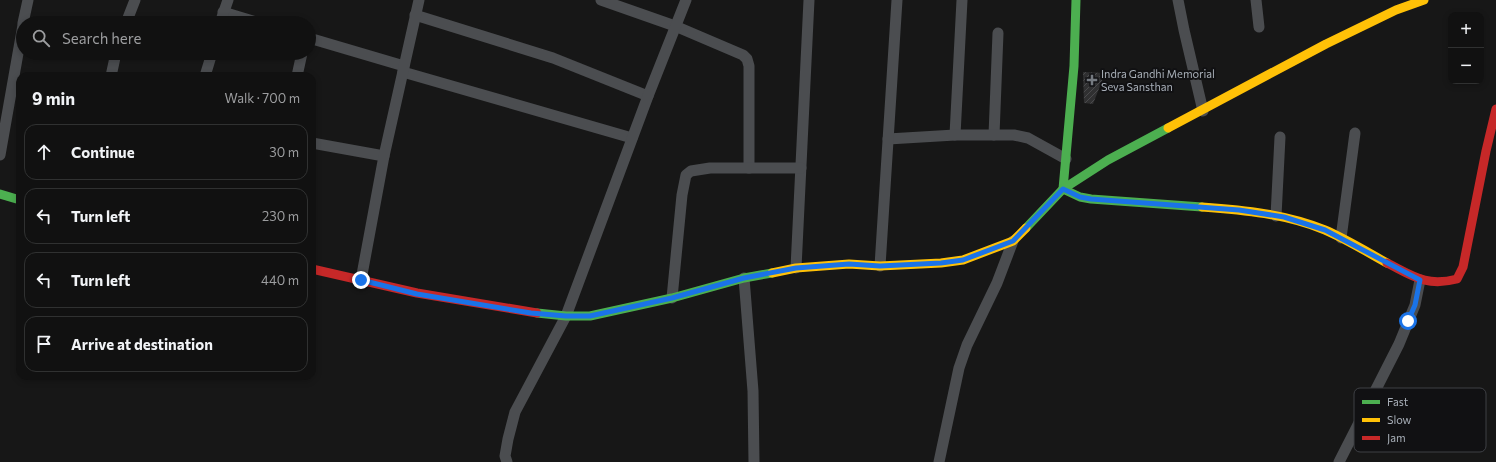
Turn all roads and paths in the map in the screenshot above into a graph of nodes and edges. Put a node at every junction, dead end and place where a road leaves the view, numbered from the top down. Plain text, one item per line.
1 (28, 0) edge
2 (135, 0) edge
3 (228, 0) edge
4 (419, 0) edge
5 (601, 0) edge
6 (686, 0) edge
7 (809, 0) edge
8 (897, 0) edge
9 (962, 0) edge
10 (1076, 0) edge
11 (1178, 0) edge
12 (1256, 0) edge
13 (1424, 0) edge
14 (1394, 5) edge
15 (415, 15) junction
16 (25, 16) edge
17 (129, 16) edge
18 (222, 16) edge
19 (675, 26) junction
20 (1259, 27) dead end
21 (998, 33) dead end
22 (316, 40) edge
23 (17, 60) edge
24 (114, 60) edge
25 (210, 60) edge
26 (300, 60) edge
27 (404, 69) junction
28 (112, 72) edge
29 (206, 72) edge
30 (298, 72) edge
31 (648, 96) junction
32 (1496, 109) edge
33 (1203, 110) junction
34 (1355, 133) dead end
35 (955, 135) junction
36 (994, 135) junction
37 (1280, 137) dead end
38 (632, 138) junction
39 (888, 139) junction
40 (316, 144) edge
41 (0, 155) edge
42 (384, 156) junction
43 (1066, 159) junction
44 (749, 168) junction
45 (801, 168) junction
46 (1063, 189) junction
47 (0, 194) edge
48 (16, 199) edge
49 (1276, 216) junction
50 (1341, 238) junction
51 (1013, 241) junction
52 (880, 266) junction
53 (796, 268) junction
54 (316, 270) edge
55 (744, 278) junction
56 (361, 280) junction
57 (1420, 280) junction
58 (672, 298) junction
59 (566, 316) junction
60 (1377, 388) edge
61 (1354, 432) edge
62 (507, 462) edge
63 (754, 462) edge
64 (939, 462) edge
65 (1339, 462) edge

1 - 16 street
2 - 17 street
3 - 18 street
4 - 15 street
5 - 19 street
6 - 19 street
7 - 45 street
8 - 39 street
9 - 35 street
10 - 43 street
11 - 33 street
12 - 20 street
13 - 14 street
14 - 33 street
15 - 27 street
15 - 31 street
19 - 31 street
19 - 44 street
21 - 36 street
22 - 27 street
23 - 41 street
24 - 28 street
25 - 29 street
26 - 30 street
27 - 38 street
27 - 42 street
31 - 38 street
32 - 57 street
33 - 46 street
34 - 50 street
35 - 36 street
35 - 39 street
36 - 43 street
37 - 49 street
38 - 59 street
39 - 52 street
40 - 42 street
42 - 56 street
43 - 46 street
44 - 45 street
44 - 58 street
45 - 53 street
46 - 49 street
46 - 51 street
47 - 48 street
49 - 50 street
50 - 57 street
51 - 52 street
51 - 64 street
52 - 53 street
53 - 55 street
54 - 56 street
55 - 58 street
55 - 63 street
56 - 59 street
57 - 60 street
58 - 59 street
59 - 62 street
61 - 65 street

